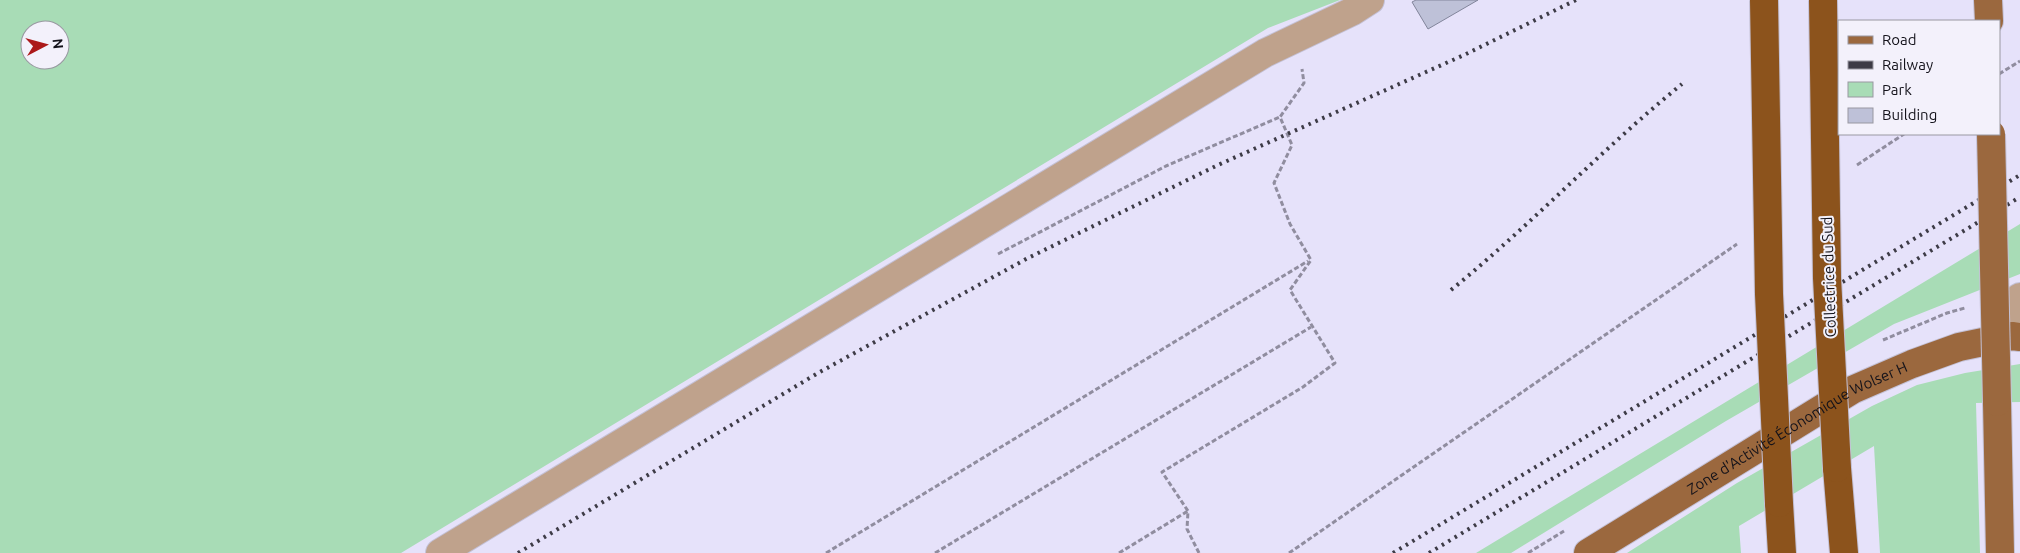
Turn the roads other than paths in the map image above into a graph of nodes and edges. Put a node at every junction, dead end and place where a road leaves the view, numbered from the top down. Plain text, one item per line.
1 (1370, 0) edge
2 (1764, 0) edge
3 (1823, 0) edge
4 (1988, 0) edge
5 (1989, 20) edge
6 (1991, 135) edge
7 (2020, 298) edge
8 (2016, 336) edge
9 (440, 553) edge
10 (1588, 553) edge
11 (1782, 553) edge
12 (1844, 553) edge
13 (2000, 553) edge

1 - 9 lane
2 - 11 highway, bridge
3 - 12 highway, Collectrice du Sud, bridge
4 - 5 main road
6 - 13 main road, bridge
7 - 8 lane
8 - 10 main road, Zone d'Activité Économique Wolser H

